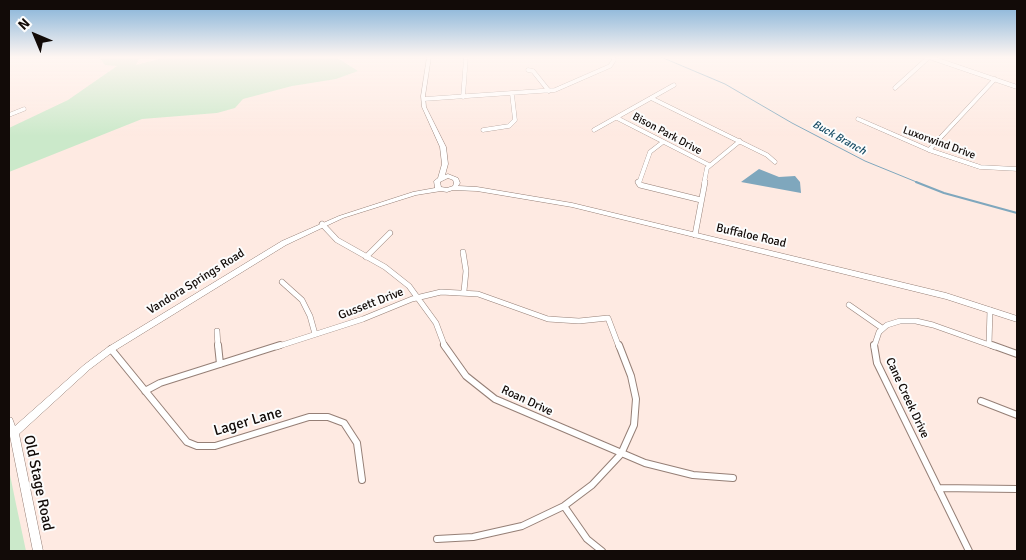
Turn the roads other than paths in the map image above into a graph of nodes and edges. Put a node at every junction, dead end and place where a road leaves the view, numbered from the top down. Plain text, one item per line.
1 (426, 83) edge
2 (464, 83) edge
3 (543, 83) edge
4 (573, 83) edge
5 (900, 83) edge
6 (990, 83) edge
7 (674, 84) dead end
8 (895, 88) dead end
9 (549, 91) junction
10 (512, 94) junction
11 (463, 97) junction
12 (651, 98) junction
13 (424, 99) junction
14 (24, 109) dead end
15 (9, 115) edge
16 (617, 118) junction
17 (858, 118) dead end
18 (483, 130) dead end
19 (594, 130) dead end
20 (740, 141) junction
21 (663, 142) junction
22 (929, 150) junction
23 (775, 162) dead end
24 (445, 164) junction
25 (709, 165) junction
26 (1017, 169) edge
27 (451, 177) junction
28 (438, 180) junction
29 (457, 181) junction
30 (453, 188) junction
31 (440, 189) junction
32 (477, 189) junction
33 (415, 193) junction
34 (701, 200) junction
35 (322, 224) junction
36 (390, 233) dead end
37 (695, 235) junction
38 (463, 252) dead end
39 (366, 257) junction
40 (282, 282) dead end
41 (464, 291) junction
42 (418, 297) junction
43 (849, 305) dead end
44 (990, 310) junction
45 (1017, 319) edge
46 (882, 328) junction
47 (217, 331) dead end
48 (315, 334) junction
49 (989, 344) junction
50 (111, 349) junction
51 (1017, 354) edge
52 (220, 364) junction
53 (145, 391) junction
54 (981, 401) dead end
55 (1017, 415) edge
56 (9, 421) edge
57 (14, 434) junction
58 (621, 454) junction
59 (733, 478) dead end
60 (362, 480) dead end
61 (938, 488) junction
62 (1017, 489) edge
63 (564, 506) junction
64 (437, 539) dead end
65 (38, 551) edge
66 (602, 551) edge
67 (969, 551) edge

1 - 13 street
2 - 11 street
3 - 9 street
4 - 9 street
5 - 8 street
6 - 22 street
7 - 12 street
9 - 10 street
10 - 11 street
10 - 18 street
11 - 13 street
12 - 16 street
12 - 20 street
13 - 24 street
14 - 15 street
16 - 19 street
16 - 21 street, Bison Park Drive
17 - 22 street, Luxorwind Drive
20 - 23 street
20 - 25 street
21 - 25 street, Bison Park Drive
21 - 34 street
22 - 26 street, Luxorwind Drive
24 - 27 street
24 - 28 street
25 - 34 street
27 - 28 street
27 - 29 street, Buffaloe Road
28 - 31 street
28 - 33 street, Vandora Springs Road
29 - 30 street
29 - 32 street, Buffaloe Road
30 - 31 street, Vandora Springs Road
30 - 32 street, Buffaloe Road
31 - 33 street, Vandora Springs Road
32 - 37 street, Buffaloe Road
33 - 35 street, Vandora Springs Road
34 - 37 street
35 - 39 street, Roan Drive
35 - 50 street, Vandora Springs Road
36 - 39 street
37 - 44 street, Buffaloe Road
38 - 41 street
39 - 42 street, Roan Drive
40 - 48 street
41 - 42 street, Gussett Drive
41 - 58 street, Gussett Drive
42 - 48 street, Gussett Drive
42 - 58 street, Roan Drive
43 - 46 street
44 - 45 street, Buffaloe Road
44 - 49 street
46 - 49 street
46 - 61 street, Cane Creek Drive
47 - 52 street
48 - 52 street, Gussett Drive
49 - 51 street
50 - 53 street, Lager Lane
50 - 57 street, Vandora Springs Road
52 - 53 street, Gussett Drive
53 - 60 street, Lager Lane
54 - 55 street
56 - 57 street, Old Stage Road
57 - 65 street, Old Stage Road
58 - 59 street, Roan Drive
58 - 63 street
61 - 62 street
61 - 67 street, Cane Creek Drive
63 - 64 street
63 - 66 street

